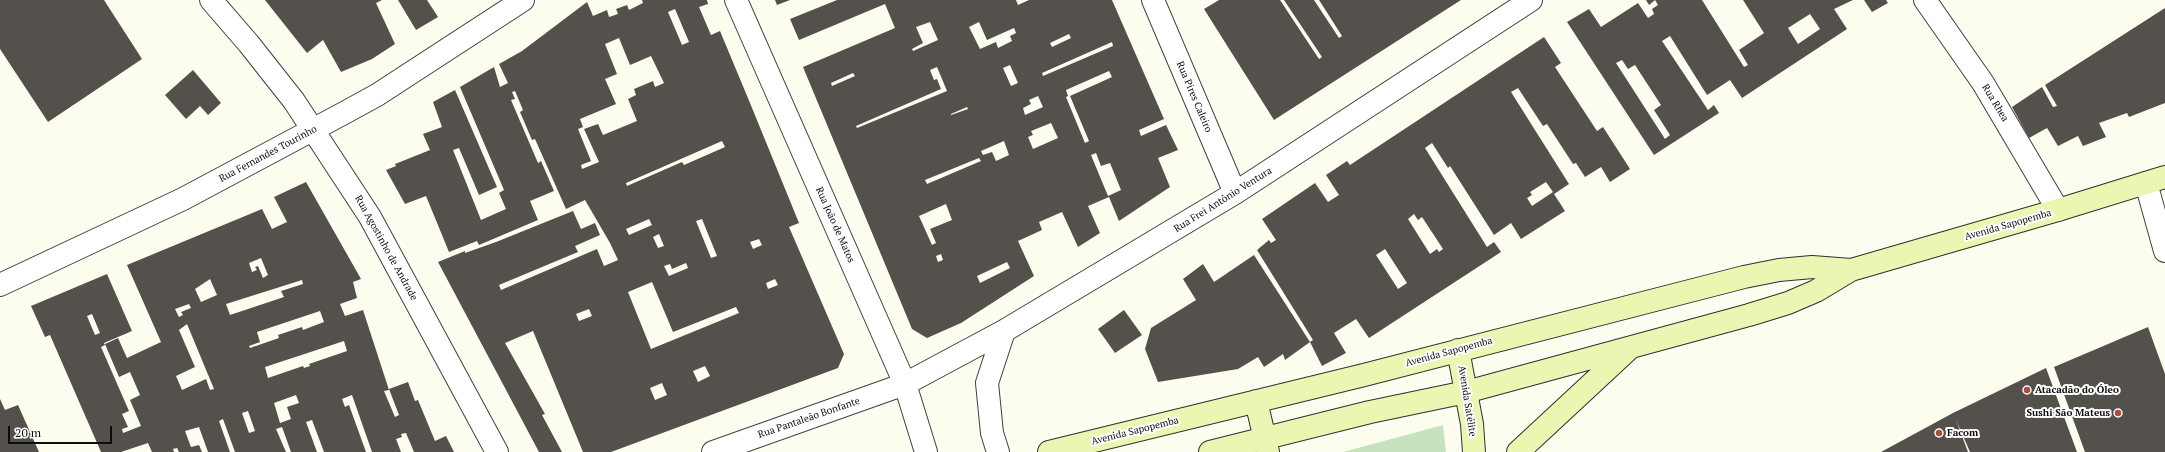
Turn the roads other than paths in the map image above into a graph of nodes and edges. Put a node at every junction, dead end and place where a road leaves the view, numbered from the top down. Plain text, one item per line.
1 (211, 0) edge
2 (523, 0) edge
3 (736, 0) edge
4 (1153, 0) edge
5 (1531, 0) edge
6 (1925, 0) edge
7 (314, 129) junction
8 (2156, 180) edge
9 (1235, 193) junction
10 (2058, 210) junction
11 (2165, 251) edge
12 (1851, 270) junction
13 (0, 285) edge
14 (1004, 331) junction
15 (1633, 346) junction
16 (1458, 350) junction
17 (905, 384) junction
18 (1466, 392) junction
19 (1256, 401) junction
20 (1266, 445) edge
21 (497, 452) edge
22 (713, 452) edge
23 (926, 452) edge
24 (998, 452) edge
25 (1049, 452) edge
26 (1210, 452) edge
27 (1474, 452) edge
28 (1518, 452) edge

1 - 7 street, Rua Agostinho de Andrade
2 - 7 street, Rua Fernandes Tourinho
3 - 17 street, Rua João de Matos
4 - 9 street, Rua Pires Caleiro
5 - 9 street, Rua Frei Antônio Ventura
6 - 10 street, Rua Rhea
7 - 13 street, Rua Fernandes Tourinho
7 - 21 street, Rua Agostinho de Andrade
8 - 10 main road, Avenida Sapopemba
8 - 11 street
9 - 14 street, Rua Frei Antônio Ventura
10 - 12 main road, Avenida Sapopemba
12 - 15 main road, Avenida Sapopemba
12 - 16 main road, Avenida Sapopemba
14 - 17 street, Rua Frei Antônio Ventura
14 - 24 street
15 - 18 main road, Avenida Sapopemba
15 - 28 main road
16 - 18 main road, Avenida Satélite
16 - 19 main road, Avenida Sapopemba
17 - 22 street, Rua Pantaleão Bonfante
17 - 23 street, Rua João de Matos
18 - 20 main road, Avenida Sapopemba
18 - 27 main road, Avenida Satélite
19 - 20 main road
19 - 25 main road, Avenida Sapopemba
20 - 26 main road, Avenida Sapopemba

